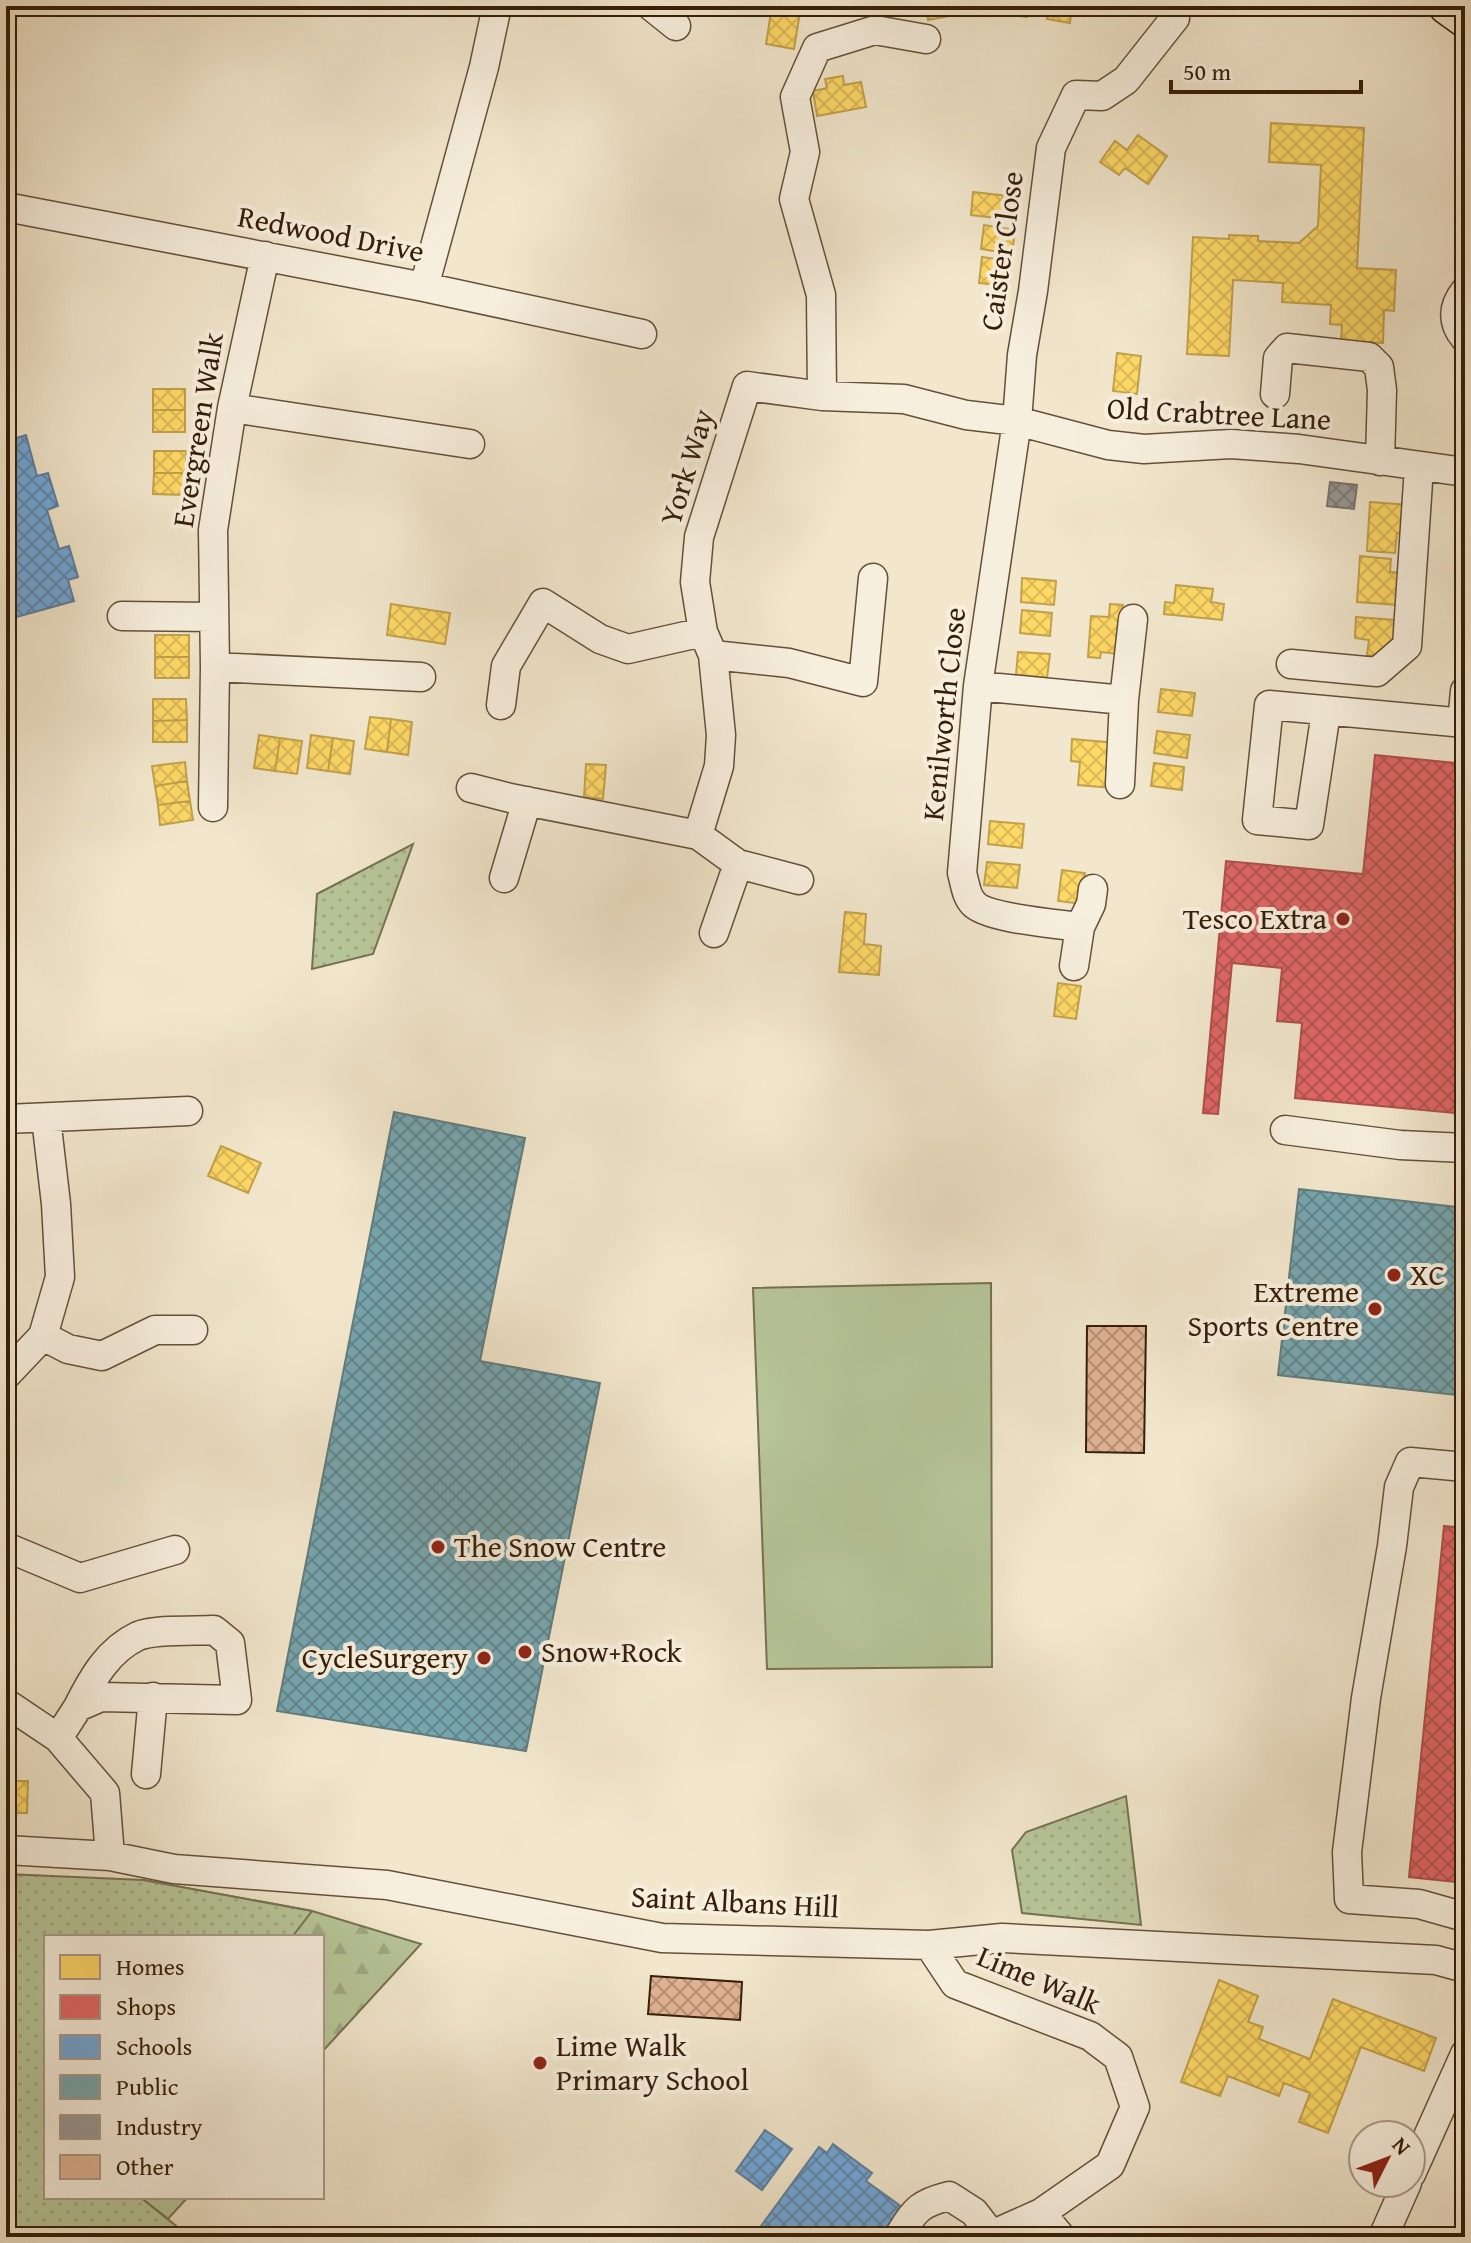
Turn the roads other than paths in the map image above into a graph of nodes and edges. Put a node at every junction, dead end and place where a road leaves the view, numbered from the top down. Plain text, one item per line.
1 (651, 6) edge
2 (1447, 6) edge
3 (491, 8) edge
4 (1175, 18) dead end
5 (1465, 19) edge
6 (676, 26) dead end
7 (926, 39) dead end
8 (6, 207) edge
9 (265, 256) junction
10 (424, 287) junction
11 (1465, 291) edge
12 (642, 334) dead end
13 (1465, 338) edge
14 (1275, 394) dead end
15 (822, 396) junction
16 (232, 408) junction
17 (1017, 421) junction
18 (470, 444) dead end
19 (1380, 461) junction
20 (1419, 467) junction
21 (1465, 472) edge
22 (873, 578) dead end
23 (122, 616) dead end
24 (214, 617) junction
25 (1133, 619) dead end
26 (708, 643) junction
27 (1291, 664) dead end
28 (215, 667) junction
29 (421, 677) dead end
30 (978, 686) junction
31 (1465, 691) edge
32 (1124, 700) junction
33 (501, 705) dead end
34 (1326, 712) dead end
35 (1463, 723) edge
36 (1120, 784) dead end
37 (471, 788) dead end
38 (527, 801) junction
39 (213, 807) dead end
40 (698, 835) junction
41 (738, 864) junction
42 (504, 878) dead end
43 (799, 880) dead end
44 (1093, 889) dead end
45 (1080, 927) junction
46 (714, 933) dead end
47 (1074, 966) dead end
48 (188, 1111) dead end
49 (46, 1118) junction
50 (6, 1119) edge
51 (1285, 1130) dead end
52 (1465, 1148) edge
53 (193, 1330) dead end
54 (43, 1336) junction
55 (6, 1375) edge
56 (1465, 1467) edge
57 (6, 1547) edge
58 (175, 1550) dead end
59 (153, 1697) junction
60 (6, 1703) edge
61 (78, 1707) junction
62 (58, 1738) junction
63 (146, 1774) dead end
64 (6, 1850) edge
65 (110, 1856) junction
66 (1465, 1917) edge
67 (929, 1945) junction
68 (1465, 1968) edge
69 (1465, 2054) edge
70 (1427, 2138) edge
71 (1400, 2199) edge
72 (1041, 2213) junction
73 (989, 2236) edge
74 (898, 2237) edge
75 (1061, 2237) edge
76 (1383, 2237) edge

1 - 6 street
2 - 5 main road
3 - 10 street
4 - 17 street, Caister Close
7 - 15 street
8 - 9 street, Redwood Drive
9 - 10 street, Redwood Drive
9 - 16 street, Evergreen Walk
10 - 12 street, Redwood Drive
11 - 13 street
14 - 19 street
15 - 17 street, York Way
15 - 26 street, York Way
16 - 18 street
16 - 24 street, Evergreen Walk
17 - 19 street, Old Crabtree Lane
17 - 30 street, Kenilworth Close
19 - 20 street, Old Crabtree Lane
20 - 21 street, Old Crabtree Lane
20 - 27 street
22 - 26 street
23 - 24 street
24 - 28 street, Evergreen Walk
25 - 32 street
26 - 33 street
26 - 40 street, York Way
28 - 29 street
28 - 39 street, Evergreen Walk
30 - 32 street
30 - 45 street, Kenilworth Close
31 - 35 street
32 - 36 street
34 - 35 street
37 - 38 street
38 - 40 street
38 - 42 street
40 - 41 street
41 - 43 street
41 - 46 street
44 - 45 street
45 - 47 street
48 - 49 street
49 - 50 street
49 - 54 street
51 - 52 street
53 - 54 street
54 - 55 street
56 - 66 street
57 - 58 street
59 - 61 street
59 - 61 street
59 - 63 street
60 - 62 street
61 - 62 street
62 - 65 street
64 - 65 street, Saint Albans Hill
65 - 67 street, Saint Albans Hill
67 - 68 street, Saint Albans Hill
67 - 72 street, Lime Walk
69 - 70 street
71 - 76 street
72 - 73 street, Lime Walk
72 - 75 street
73 - 74 street

